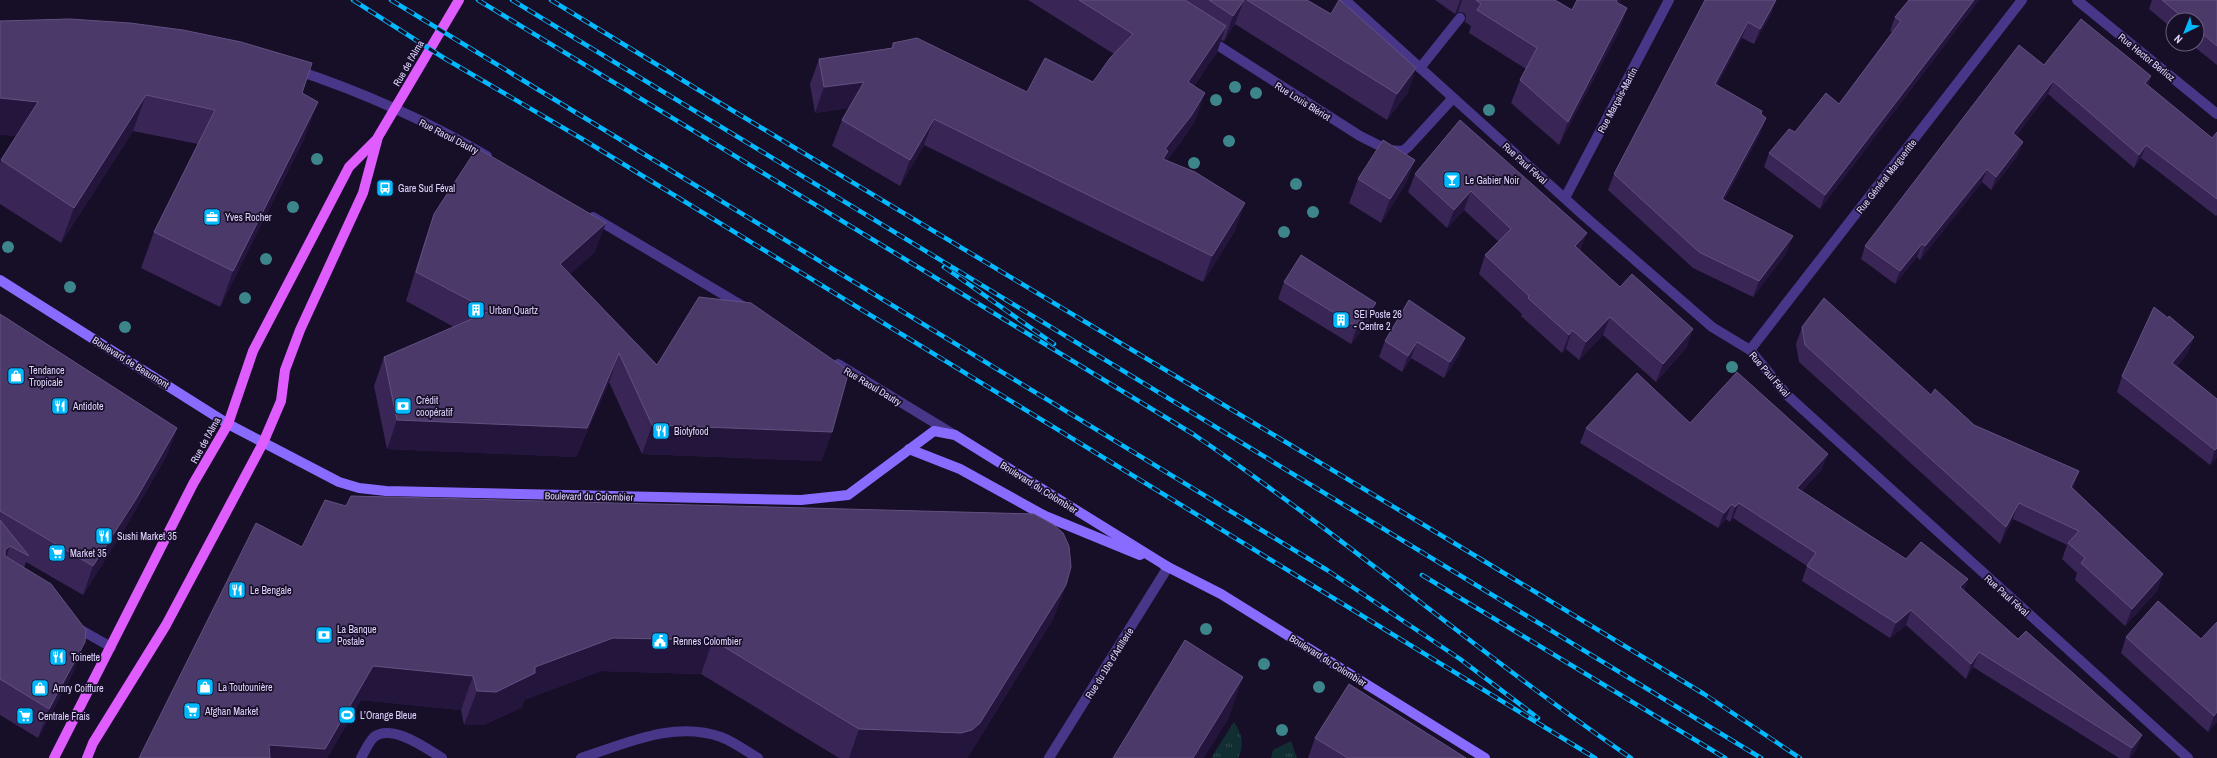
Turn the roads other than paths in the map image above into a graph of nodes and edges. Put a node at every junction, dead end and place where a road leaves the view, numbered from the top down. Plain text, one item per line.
1 (459, 0) edge
2 (1345, 0) edge
3 (1669, 0) edge
4 (2022, 0) edge
5 (2076, 0) edge
6 (1460, 18) dead end
7 (1199, 34) edge
8 (288, 68) edge
9 (1420, 68) junction
10 (1453, 98) junction
11 (2217, 114) edge
12 (378, 137) junction
13 (498, 162) edge
14 (1565, 198) junction
15 (586, 212) edge
16 (0, 280) edge
17 (753, 312) edge
18 (1750, 350) junction
19 (831, 360) edge
20 (228, 424) junction
21 (954, 435) junction
22 (263, 442) junction
23 (909, 449) junction
24 (1168, 567) junction
25 (67, 622) edge
26 (110, 647) junction
27 (54, 758) edge
28 (87, 758) edge
29 (361, 758) edge
30 (442, 758) edge
31 (581, 758) edge
32 (758, 758) edge
33 (1049, 758) edge
34 (1485, 758) edge
35 (2188, 758) edge

1 - 12 main road, Rue de l'Alma
2 - 9 street, Rue Paul Féval
3 - 14 street, Rue Marçais-Martin
4 - 18 street, Rue Général Margueritte
5 - 11 street, Rue Hector Berlioz
6 - 9 street
7 - 10 street, Rue Louis Blériot
8 - 13 street, Rue Raoul Dautry
9 - 10 street, Rue Paul Féval
10 - 14 street, Rue Paul Féval
12 - 20 main road, Rue de l'Alma
12 - 22 main road, Rue de l'Alma
14 - 18 street, Rue Paul Féval
15 - 17 street
16 - 20 main road, Boulevard de Beaumont
18 - 35 street, Rue Paul Féval
19 - 21 street, Rue Raoul Dautry
20 - 22 main road, Boulevard de Beaumont
20 - 26 main road, Rue de l'Alma
21 - 23 main road, Boulevard du Colombier
21 - 24 main road, Boulevard du Colombier
22 - 23 main road, Boulevard du Colombier
22 - 28 main road, Rue de l'Alma
23 - 24 main road, Boulevard du Colombier
24 - 33 street, Rue du 10e d'Artillerie
24 - 34 main road, Boulevard du Colombier
25 - 26 street
26 - 27 main road, Rue de l'Alma
29 - 30 street
31 - 32 street

